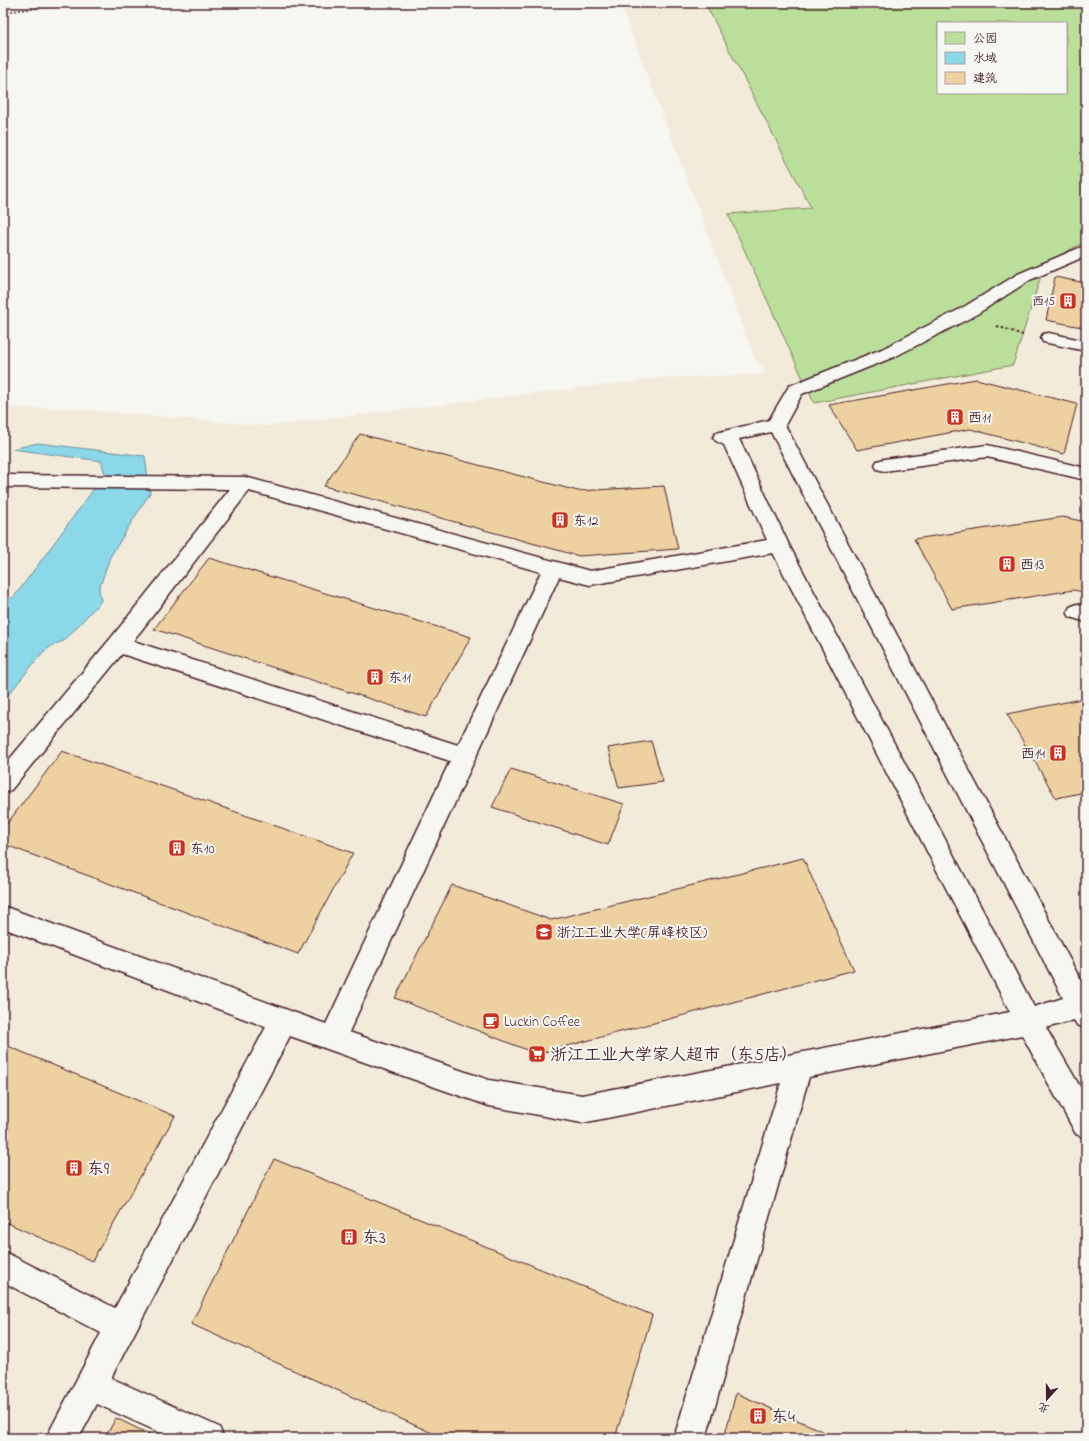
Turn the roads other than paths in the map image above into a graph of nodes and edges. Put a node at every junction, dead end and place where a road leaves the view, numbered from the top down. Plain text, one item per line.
1 (1086, 250) edge
2 (1049, 338) road end
3 (1086, 346) edge
4 (776, 425) junction
5 (884, 465) dead end
6 (1086, 474) edge
7 (3, 481) edge
8 (245, 483) junction
9 (779, 545) junction
10 (553, 568) junction
11 (118, 644) junction
12 (464, 756) junction
13 (3, 783) edge
14 (3, 917) edge
15 (1084, 1008) edge
16 (284, 1020) junction
17 (1028, 1021) junction
18 (332, 1039) junction
19 (799, 1066) junction
20 (1086, 1124) edge
21 (3, 1266) edge
22 (121, 1327) junction
23 (91, 1384) junction
24 (62, 1438) edge
25 (208, 1438) edge
26 (690, 1438) edge

1 - 4 lane
2 - 3 lane
4 - 9 lane
4 - 15 lane
5 - 6 lane
7 - 8 lane
8 - 10 lane
8 - 11 lane
9 - 10 lane
9 - 17 lane
10 - 12 lane
11 - 12 lane
11 - 13 lane
12 - 18 lane
14 - 16 lane
15 - 17 lane
16 - 18 lane
16 - 22 lane
17 - 19 lane
17 - 20 lane
18 - 19 lane
19 - 26 lane
21 - 22 lane
22 - 23 lane
23 - 24 lane
23 - 25 lane

